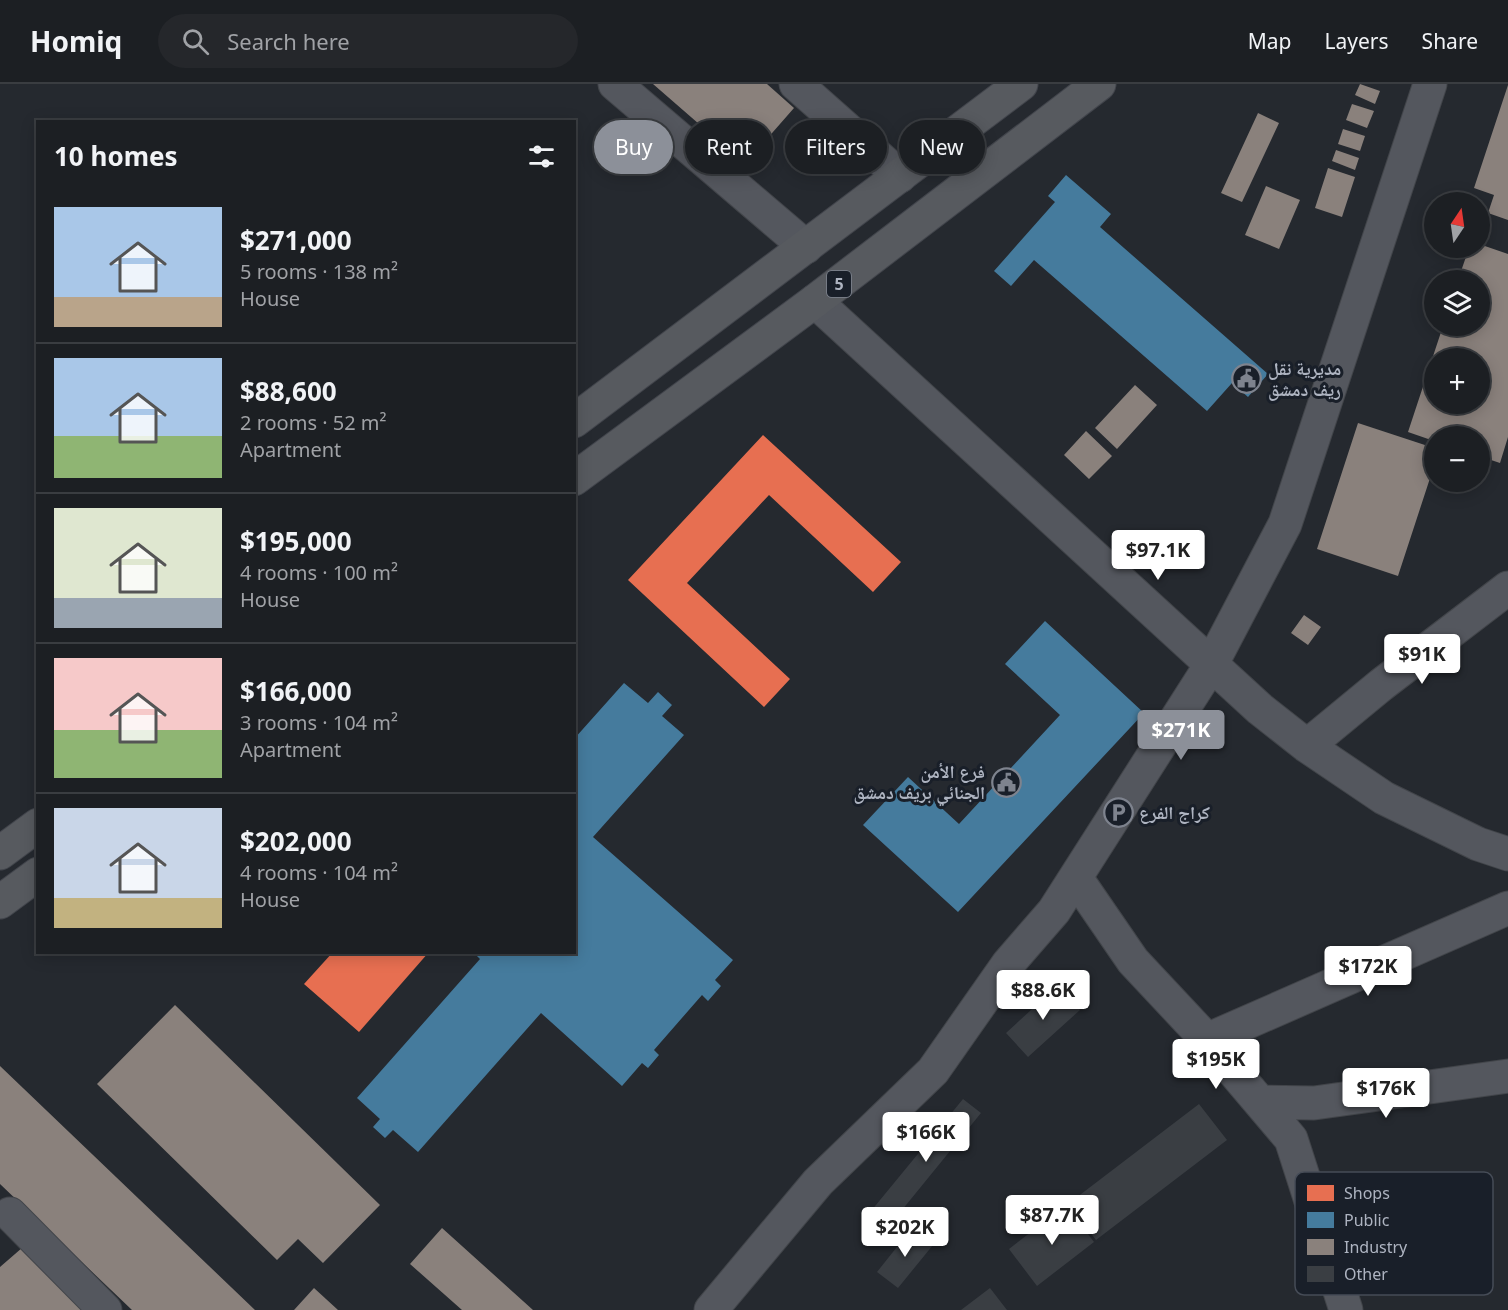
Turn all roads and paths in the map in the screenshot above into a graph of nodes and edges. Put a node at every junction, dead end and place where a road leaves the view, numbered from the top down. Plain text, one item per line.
1 (615, 84) edge
2 (796, 84) edge
3 (1099, 84) edge
4 (1430, 84) edge
5 (1005, 89) edge
6 (900, 176) junction
7 (806, 247) junction
8 (816, 301) junction
9 (576, 420) edge
10 (576, 478) edge
11 (1508, 588) edge
12 (1211, 665) junction
13 (1307, 746) junction
14 (36, 826) edge
15 (0, 853) edge
16 (1508, 854) edge
17 (36, 875) edge
18 (1076, 878) junction
19 (0, 902) edge
20 (1508, 908) edge
21 (1207, 1040) junction
22 (1508, 1076) edge
23 (1261, 1102) junction
24 (1302, 1172) edge
25 (3, 1213) edge
26 (1341, 1295) edge
27 (105, 1310) edge
28 (711, 1310) edge
29 (1346, 1310) edge

1 - 7 street
2 - 6 street
3 - 8 main road, 5
4 - 12 street
5 - 6 main road
6 - 7 main road
7 - 9 main road
8 - 10 main road, 5
8 - 12 street
11 - 13 street
12 - 13 street
12 - 18 street
13 - 16 street
14 - 15 main road
17 - 19 main road
18 - 21 street
18 - 28 street
20 - 21 street
21 - 23 street
22 - 23 street
23 - 24 street
25 - 27 street
26 - 29 street

